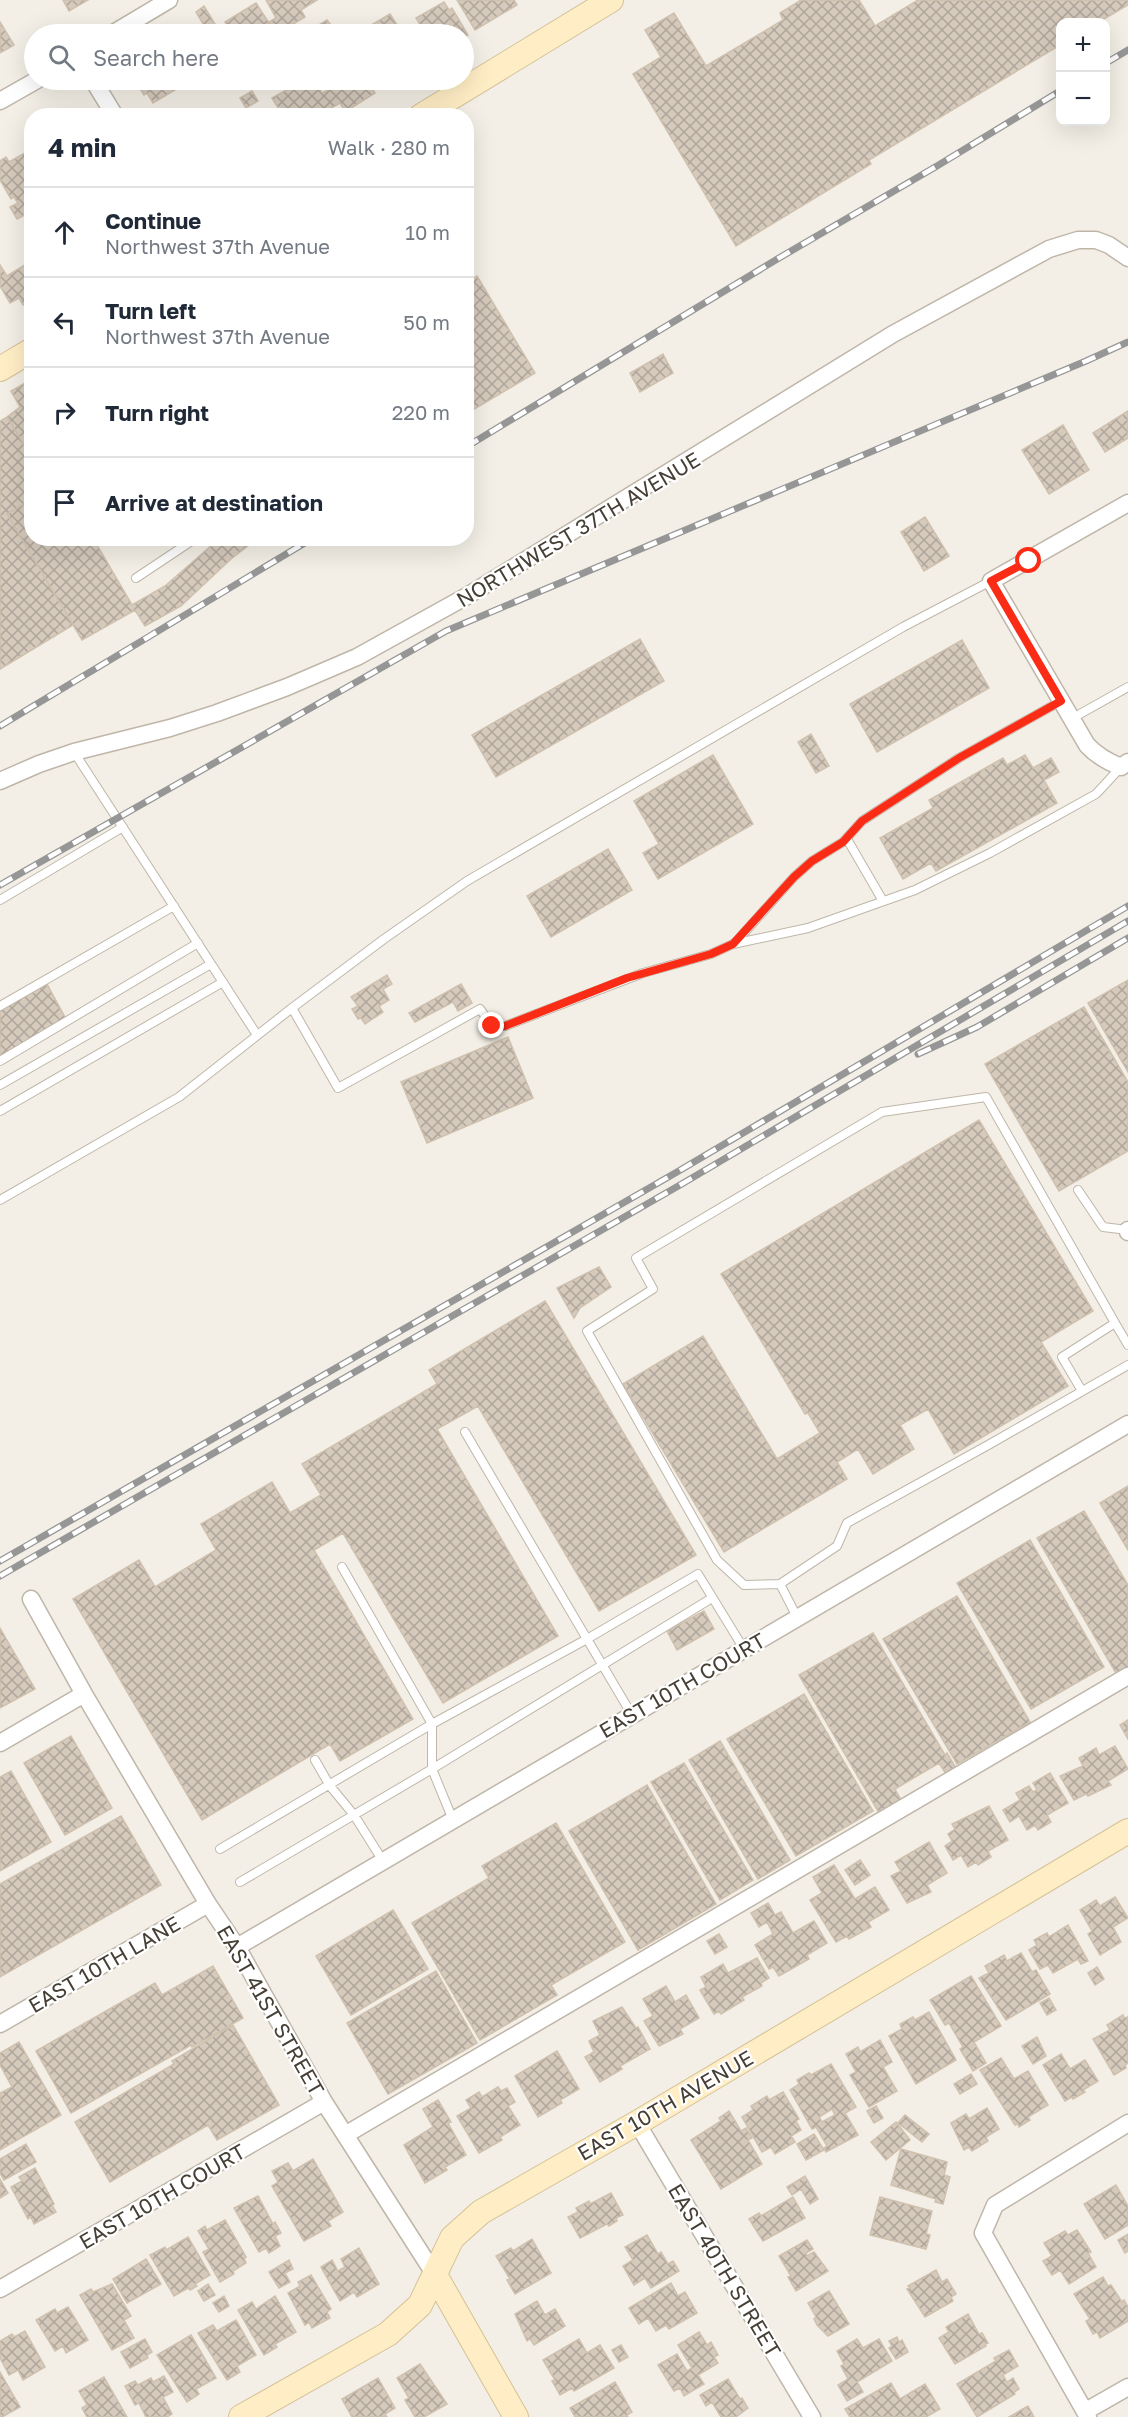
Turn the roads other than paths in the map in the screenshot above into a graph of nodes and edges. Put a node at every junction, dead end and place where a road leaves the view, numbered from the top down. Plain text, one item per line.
1 (169, 0) edge
2 (611, 0) edge
3 (150, 5) edge
4 (125, 24) edge
5 (474, 84) edge
6 (24, 87) edge
7 (99, 90) edge
8 (464, 90) edge
9 (0, 101) edge
10 (109, 108) edge
11 (434, 108) edge
12 (1128, 258) edge
13 (24, 355) edge
14 (0, 369) edge
15 (1128, 503) edge
16 (184, 546) edge
17 (136, 578) dead end
18 (991, 581) junction
19 (1128, 687) edge
20 (1061, 701) junction
21 (1071, 718) junction
22 (74, 752) junction
23 (1124, 764) edge
24 (0, 781) edge
25 (123, 827) junction
26 (847, 839) junction
27 (0, 900) edge
28 (883, 901) junction
29 (174, 906) junction
30 (198, 944) junction
31 (733, 944) junction
32 (211, 964) junction
33 (223, 982) junction
34 (0, 1006) edge
35 (292, 1008) junction
36 (257, 1035) junction
37 (0, 1061) edge
38 (0, 1085) edge
39 (0, 1111) edge
40 (1078, 1190) dead end
41 (0, 1200) edge
42 (1128, 1230) edge
43 (1115, 1323) junction
44 (1128, 1345) edge
45 (1128, 1365) edge
46 (1083, 1391) junction
47 (1128, 1424) edge
48 (465, 1432) dead end
49 (342, 1567) dead end
50 (780, 1584) junction
51 (712, 1598) junction
52 (31, 1599) dead end
53 (798, 1617) junction
54 (586, 1639) junction
55 (744, 1649) junction
56 (602, 1665) junction
57 (1128, 1676) edge
58 (84, 1694) junction
59 (632, 1715) junction
60 (432, 1724) junction
61 (0, 1743) edge
62 (315, 1760) dead end
63 (432, 1769) junction
64 (330, 1786) junction
65 (354, 1815) junction
66 (453, 1820) junction
67 (1128, 1831) edge
68 (220, 1849) dead end
69 (383, 1861) junction
70 (240, 1882) dead end
71 (208, 1904) junction
72 (237, 1947) junction
73 (0, 2024) edge
74 (324, 2102) junction
75 (638, 2123) junction
76 (1128, 2123) edge
77 (345, 2135) junction
78 (435, 2275) junction
79 (0, 2289) edge
80 (1128, 2387) edge
81 (1087, 2414) edge
82 (241, 2417) edge
83 (516, 2417) edge
84 (812, 2417) edge

1 - 3 street
2 - 5 street
3 - 4 street
6 - 9 street
7 - 10 street
8 - 11 street
12 - 22 street, NORTHWEST 37TH AVENUE
13 - 14 street
15 - 18 street
16 - 17 lane
18 - 20 street
18 - 35 lane
19 - 21 lane
20 - 21 street
20 - 26 lane
21 - 23 street
22 - 24 street, NORTHWEST 37TH AVENUE
22 - 25 lane
23 - 28 lane
25 - 27 lane
25 - 29 lane
26 - 28 lane
26 - 31 lane
28 - 31 lane
29 - 30 lane
29 - 34 lane
30 - 32 lane
30 - 37 lane
31 - 35 lane
32 - 33 lane
32 - 38 lane
33 - 36 lane
33 - 39 lane
35 - 36 lane
36 - 41 lane
40 - 42 lane
43 - 44 lane
43 - 46 lane
43 - 50 lane
45 - 46 lane
46 - 50 lane
47 - 53 street, EAST 10TH COURT
48 - 54 lane
49 - 60 lane
50 - 53 lane
51 - 54 lane
51 - 55 lane
51 - 56 lane
52 - 58 street, EAST 41ST STREET
53 - 55 street, EAST 10TH COURT
54 - 56 lane
54 - 60 lane
55 - 59 street, EAST 10TH COURT
56 - 59 lane
56 - 63 lane
57 - 77 street
58 - 61 street
58 - 71 street, EAST 41ST STREET
59 - 66 street, EAST 10TH COURT
60 - 63 lane
60 - 64 lane
62 - 64 lane
63 - 65 lane
63 - 66 lane
64 - 65 lane
64 - 68 lane
65 - 69 lane
65 - 70 lane
66 - 69 street, EAST 10TH COURT
67 - 75 street, EAST 10TH AVENUE
69 - 72 street, EAST 10TH COURT
71 - 72 street, EAST 41ST STREET
71 - 73 street, EAST 10TH LANE
72 - 74 street, EAST 41ST STREET
74 - 77 street, EAST 41ST STREET
74 - 79 street, EAST 10TH COURT
75 - 78 street, EAST 10TH AVENUE
75 - 84 street, EAST 40TH STREET
76 - 81 street
77 - 78 street, EAST 41ST STREET
78 - 82 street, EAST 10TH AVENUE
78 - 83 street, EAST 41ST STREET
80 - 81 street

